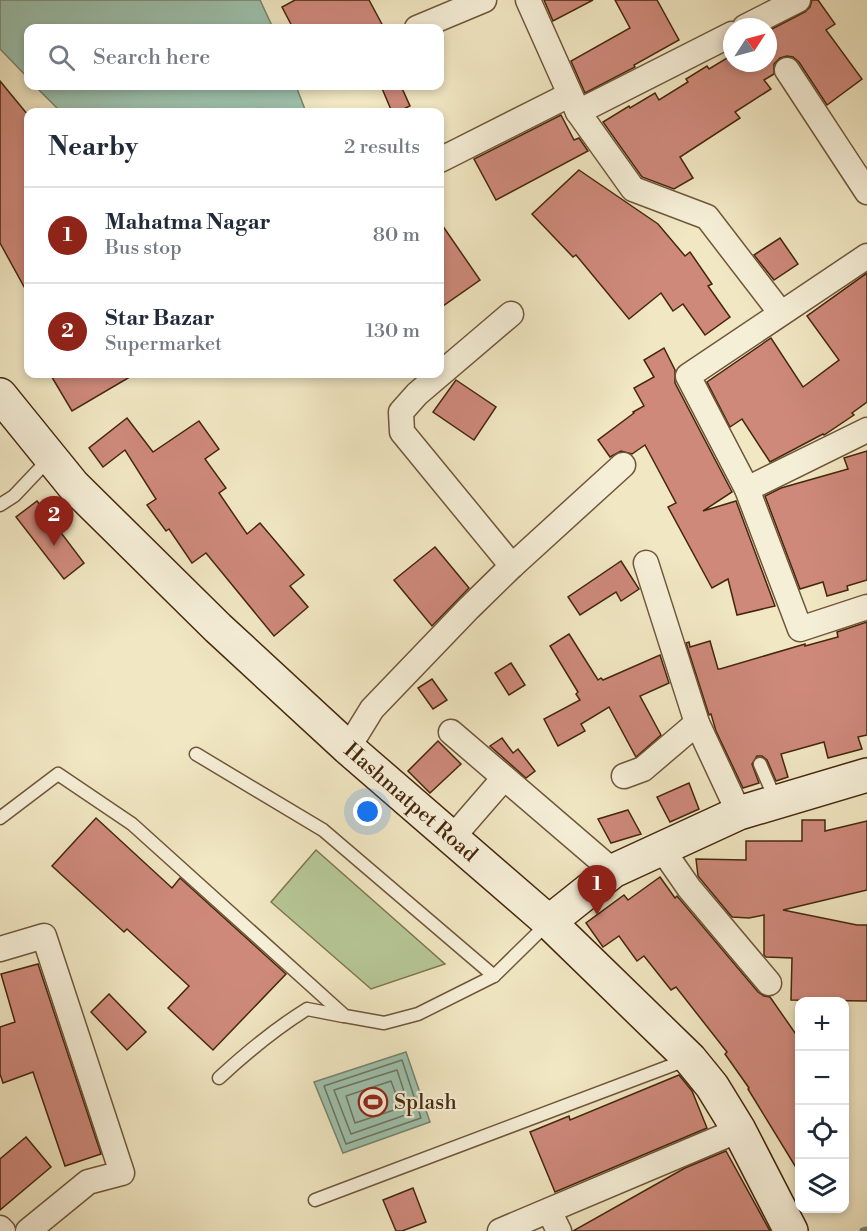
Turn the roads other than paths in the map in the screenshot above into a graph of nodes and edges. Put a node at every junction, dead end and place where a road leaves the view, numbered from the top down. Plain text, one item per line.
1 (484, 0) edge
2 (528, 0) edge
3 (798, 0) edge
4 (763, 18) edge
5 (427, 24) edge
6 (723, 38) edge
7 (788, 70) dead end
8 (574, 104) junction
9 (444, 158) edge
10 (867, 192) edge
11 (867, 256) edge
12 (780, 312) junction
13 (512, 314) dead end
14 (444, 371) edge
15 (436, 378) edge
16 (0, 395) edge
17 (867, 430) edge
18 (50, 457) junction
19 (623, 465) dead end
20 (747, 489) junction
21 (0, 505) edge
22 (646, 563) dead end
23 (512, 566) junction
24 (867, 607) edge
25 (697, 723) junction
26 (451, 732) dead end
27 (348, 747) junction
28 (196, 754) dead end
29 (760, 764) dead end
30 (867, 775) edge
31 (624, 776) dead end
32 (504, 778) junction
33 (786, 800) junction
34 (739, 813) junction
35 (0, 818) edge
36 (452, 838) junction
37 (662, 849) junction
38 (613, 871) junction
39 (549, 922) junction
40 (0, 950) edge
41 (494, 976) junction
42 (769, 983) dead end
43 (345, 1016) junction
44 (690, 1059) junction
45 (219, 1078) dead end
46 (739, 1130) junction
47 (315, 1200) dead end
48 (554, 1221) edge
49 (28, 1231) edge
50 (500, 1231) edge
51 (791, 1231) edge

1 - 5 street
2 - 8 street
3 - 4 street
6 - 8 street
7 - 10 street
8 - 9 street
8 - 12 street
11 - 12 street
12 - 20 street
13 - 14 street
15 - 23 street
16 - 18 main road, Hashmatpet Road
17 - 20 street
18 - 21 lane
18 - 27 main road, Hashmatpet Road
19 - 23 street
20 - 24 street
22 - 25 street
23 - 27 street
25 - 31 street
25 - 34 street
26 - 32 street
27 - 36 main road, Hashmatpet Road
28 - 41 lane
29 - 33 lane
30 - 33 main road
32 - 36 street
32 - 38 street
33 - 34 main road
34 - 37 main road
35 - 43 lane
36 - 39 main road, Hashmatpet Road
37 - 38 main road
37 - 42 street
38 - 39 main road
39 - 41 lane
39 - 44 main road, Hashmatpet Road
40 - 49 street
41 - 43 lane
43 - 45 lane
44 - 46 main road, Hashmatpet Road
44 - 47 lane
46 - 48 street
46 - 51 main road, Hashmatpet Road
48 - 50 street

